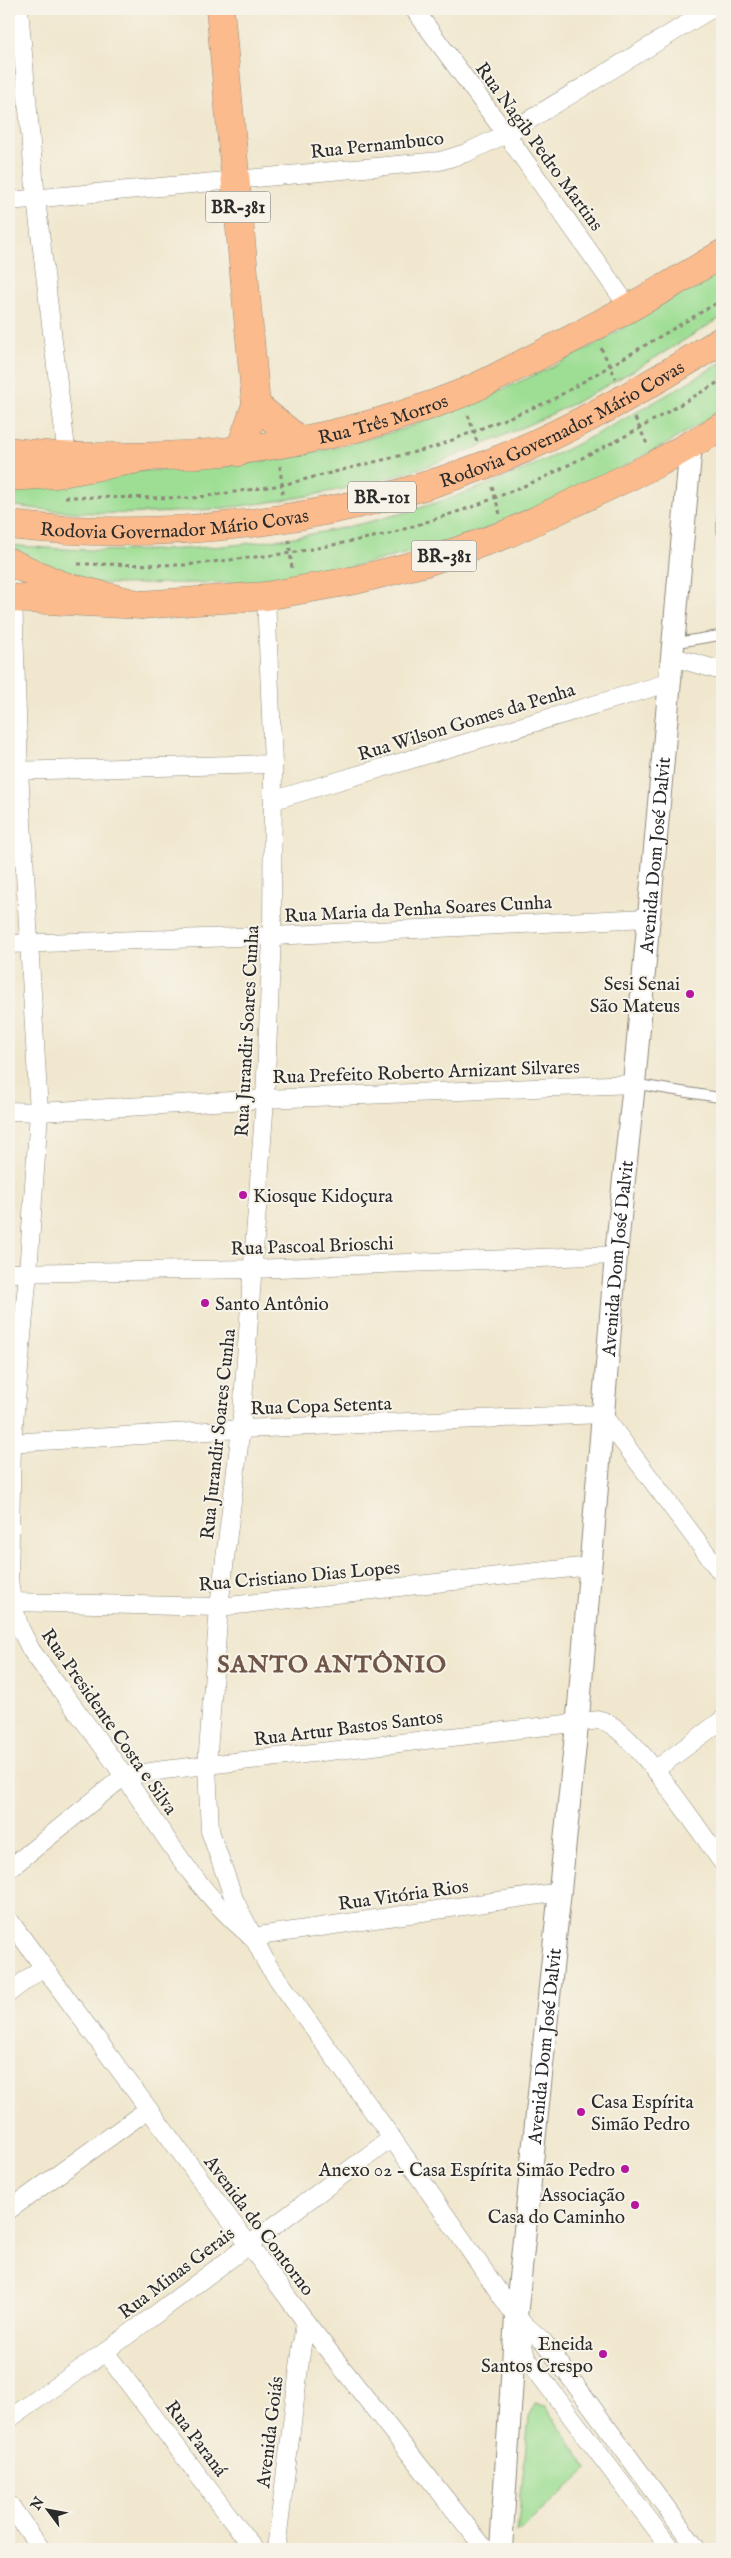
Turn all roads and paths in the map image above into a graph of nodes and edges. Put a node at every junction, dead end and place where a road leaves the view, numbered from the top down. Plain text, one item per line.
1 (19, 9) edge
2 (220, 9) edge
3 (414, 9) edge
4 (711, 9) edge
5 (506, 134) junction
6 (235, 180) junction
7 (36, 199) junction
8 (9, 201) edge
9 (722, 254) edge
10 (630, 309) junction
11 (722, 340) edge
12 (256, 405) junction
13 (722, 427) edge
14 (300, 441) junction
15 (691, 444) junction
16 (9, 451) edge
17 (239, 452) junction
18 (67, 456) junction
19 (149, 457) junction
20 (9, 477) edge
21 (722, 516) edge
22 (9, 526) edge
23 (722, 532) edge
24 (9, 562) edge
25 (266, 596) junction
26 (11, 598) edge
27 (141, 605) junction
28 (722, 635) edge
29 (673, 650) junction
30 (722, 671) edge
31 (670, 682) junction
32 (273, 764) junction
33 (14, 771) edge
34 (274, 800) junction
35 (648, 918) junction
36 (272, 936) junction
37 (30, 943) junction
38 (9, 944) edge
39 (634, 1084) junction
40 (722, 1098) edge
41 (265, 1099) junction
42 (9, 1111) edge
43 (39, 1112) junction
44 (616, 1255) junction
45 (253, 1269) junction
46 (9, 1273) edge
47 (28, 1273) junction
48 (602, 1414) junction
49 (241, 1429) junction
50 (10, 1442) edge
51 (590, 1566) junction
52 (722, 1574) edge
53 (10, 1603) edge
54 (219, 1607) junction
55 (722, 1720) edge
56 (577, 1722) junction
57 (207, 1765) junction
58 (655, 1770) junction
59 (124, 1776) junction
60 (722, 1862) edge
61 (9, 1869) edge
62 (560, 1892) junction
63 (9, 1920) edge
64 (252, 1937) junction
65 (43, 1967) junction
66 (9, 1993) edge
67 (147, 2110) junction
68 (392, 2138) junction
69 (9, 2210) edge
70 (248, 2244) junction
71 (516, 2317) junction
72 (305, 2321) junction
73 (105, 2352) junction
74 (9, 2419) edge
75 (9, 2504) edge
76 (41, 2549) edge
77 (254, 2549) edge
78 (276, 2549) edge
79 (486, 2549) edge
80 (501, 2549) edge
81 (670, 2549) edge
82 (697, 2549) edge

1 - 7 street
2 - 6 main road, BR-381
3 - 5 street, Rua Nagib Pedro Martins
4 - 5 street, Rua Pernambuco
5 - 6 street, Rua Pernambuco
5 - 10 street, Rua Nagib Pedro Martins
6 - 7 street, Rua Pernambuco
6 - 12 main road, BR-381
7 - 8 street, Rua Pernambuco
7 - 18 street
9 - 10 main road, Rua Três Morros
10 - 14 main road, Rua Três Morros
11 - 22 main road, Rodovia Governador Mário Covas / BR-101
12 - 14 main road
12 - 17 main road, BR-381
13 - 15 main road, BR-381
14 - 17 main road, Rua Três Morros
15 - 25 main road, BR-381
15 - 29 street, Avenida Dom José Dalvit
16 - 18 main road, Rua Três Morros
17 - 19 main road, Rua Três Morros
18 - 19 main road, Rua Três Morros
19 - 20 main road
21 - 23 lane
24 - 27 main road
25 - 27 main road, BR-381
25 - 32 street, Rua Jurandir Soares Cunha
26 - 27 main road, BR-381
26 - 33 street, Rua Presidente Costa e Silva
28 - 29 lane
29 - 30 street
29 - 31 street, Avenida Dom José Dalvit
31 - 34 street, Rua Wilson Gomes da Penha
31 - 35 street, Avenida Dom José Dalvit
32 - 33 street
32 - 34 street, Rua Jurandir Soares Cunha
33 - 37 street, Rua Presidente Costa e Silva
34 - 36 street, Rua Jurandir Soares Cunha
35 - 36 street, Rua Maria da Penha Soares Cunha
35 - 39 street, Avenida Dom José Dalvit
36 - 37 street, Rua Maria da Penha Soares Cunha
36 - 41 street, Rua Jurandir Soares Cunha
37 - 38 street, Rua Maria da Penha Soares Cunha
37 - 43 street, Rua Presidente Costa e Silva
39 - 40 lane
39 - 41 street, Rua Prefeito Roberto Arnizant Silvares
39 - 44 street, Avenida Dom José Dalvit
41 - 43 street, Rua Prefeito Roberto Arnizant Silvares
41 - 45 street, Rua Jurandir Soares Cunha
42 - 43 street, Rua Prefeito Roberto Arnizant Silvares
43 - 47 street, Rua Presidente Costa e Silva
44 - 45 street, Rua Pascoal Brioschi
44 - 48 street, Avenida Dom José Dalvit
45 - 47 street, Rua Pascoal Brioschi
45 - 49 street, Rua Jurandir Soares Cunha
46 - 47 street, Rua Pascoal Brioschi
47 - 50 street, Rua Presidente Costa e Silva
48 - 49 street, Rua Copa Setenta
48 - 51 street, Avenida Dom José Dalvit
48 - 52 street
49 - 50 street, Rua Copa Setenta
49 - 54 street, Rua Jurandir Soares Cunha
50 - 53 street, Rua Presidente Costa e Silva
51 - 54 street, Rua Cristiano Dias Lopes
51 - 56 street, Avenida Dom José Dalvit
53 - 54 street, Rua Cristiano Dias Lopes
53 - 59 street, Rua Presidente Costa e Silva
54 - 57 street, Rua Jurandir Soares Cunha
55 - 58 street
56 - 57 street, Rua Artur Bastos Santos
56 - 58 street
56 - 62 street, Avenida Dom José Dalvit
57 - 59 street, Rua Artur Bastos Santos
57 - 64 street, Rua Jurandir Soares Cunha
58 - 60 street
59 - 61 street
59 - 64 street, Rua Presidente Costa e Silva
62 - 64 street, Rua Vitória Rios
62 - 71 street, Avenida Dom José Dalvit
63 - 65 street, Avenida do Contorno
64 - 68 street, Rua Jurandir Soares Cunha
65 - 66 street
65 - 67 street, Avenida do Contorno
67 - 69 street
67 - 70 street, Avenida do Contorno
68 - 70 street, Rua Minas Gerais
68 - 71 street, Rua Jurandir Soares Cunha
70 - 72 street, Avenida do Contorno
70 - 73 street, Rua Minas Gerais
71 - 80 street, Avenida Dom José Dalvit
71 - 81 street
71 - 82 street
72 - 78 street, Avenida Goiás
72 - 79 street, Avenida do Contorno
73 - 74 street, Rua Minas Gerais
73 - 77 street, Rua Paraná
75 - 76 street

